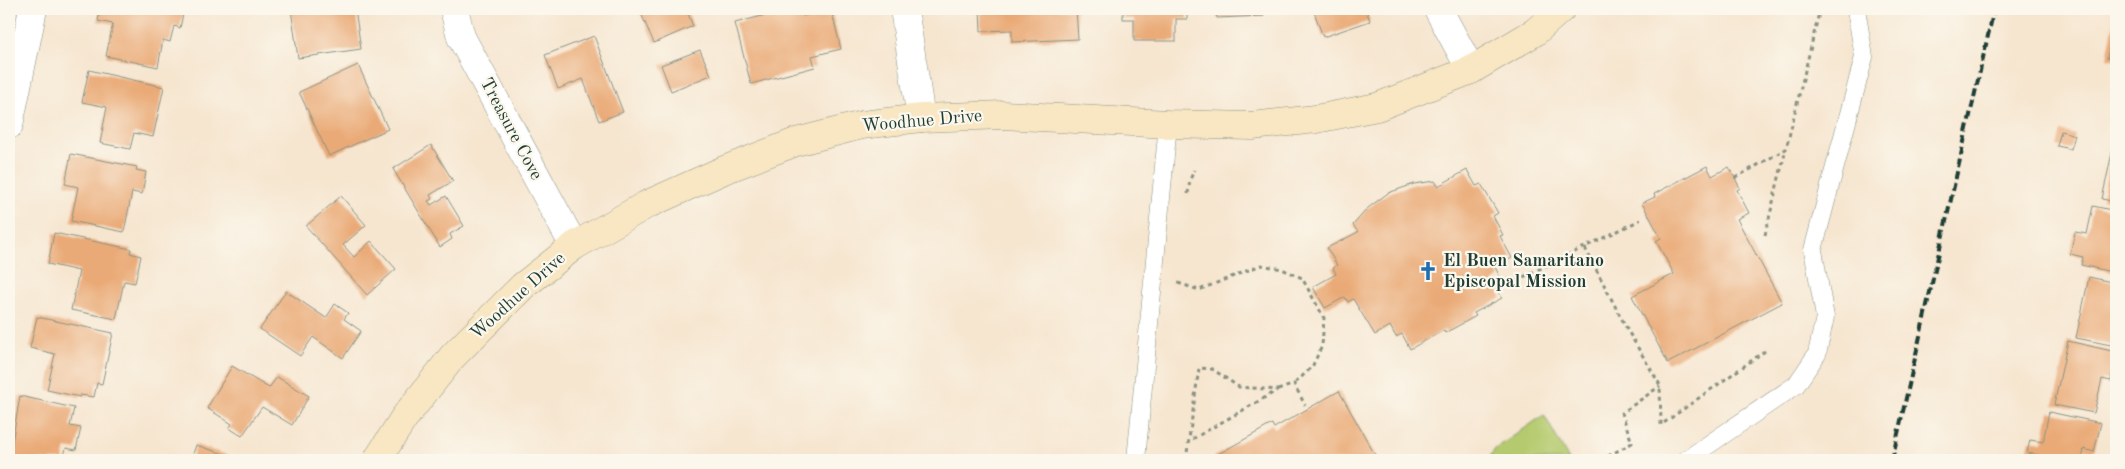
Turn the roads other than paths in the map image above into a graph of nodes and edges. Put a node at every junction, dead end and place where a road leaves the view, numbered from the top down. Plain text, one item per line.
1 (33, 9) edge
2 (454, 9) edge
3 (904, 9) edge
4 (1438, 9) edge
5 (1561, 9) edge
6 (1856, 9) edge
7 (1471, 70) junction
8 (921, 118) junction
9 (1168, 124) junction
10 (9, 125) edge
11 (574, 246) junction
12 (377, 460) edge
13 (1136, 460) edge
14 (1686, 460) edge

1 - 10 street
2 - 11 street, Treasure Cove
3 - 8 street
4 - 7 street
5 - 7 street, Woodhue Drive
6 - 14 lane
7 - 9 street, Woodhue Drive
8 - 9 street, Woodhue Drive
8 - 11 street, Woodhue Drive
9 - 13 lane
11 - 12 street, Woodhue Drive

